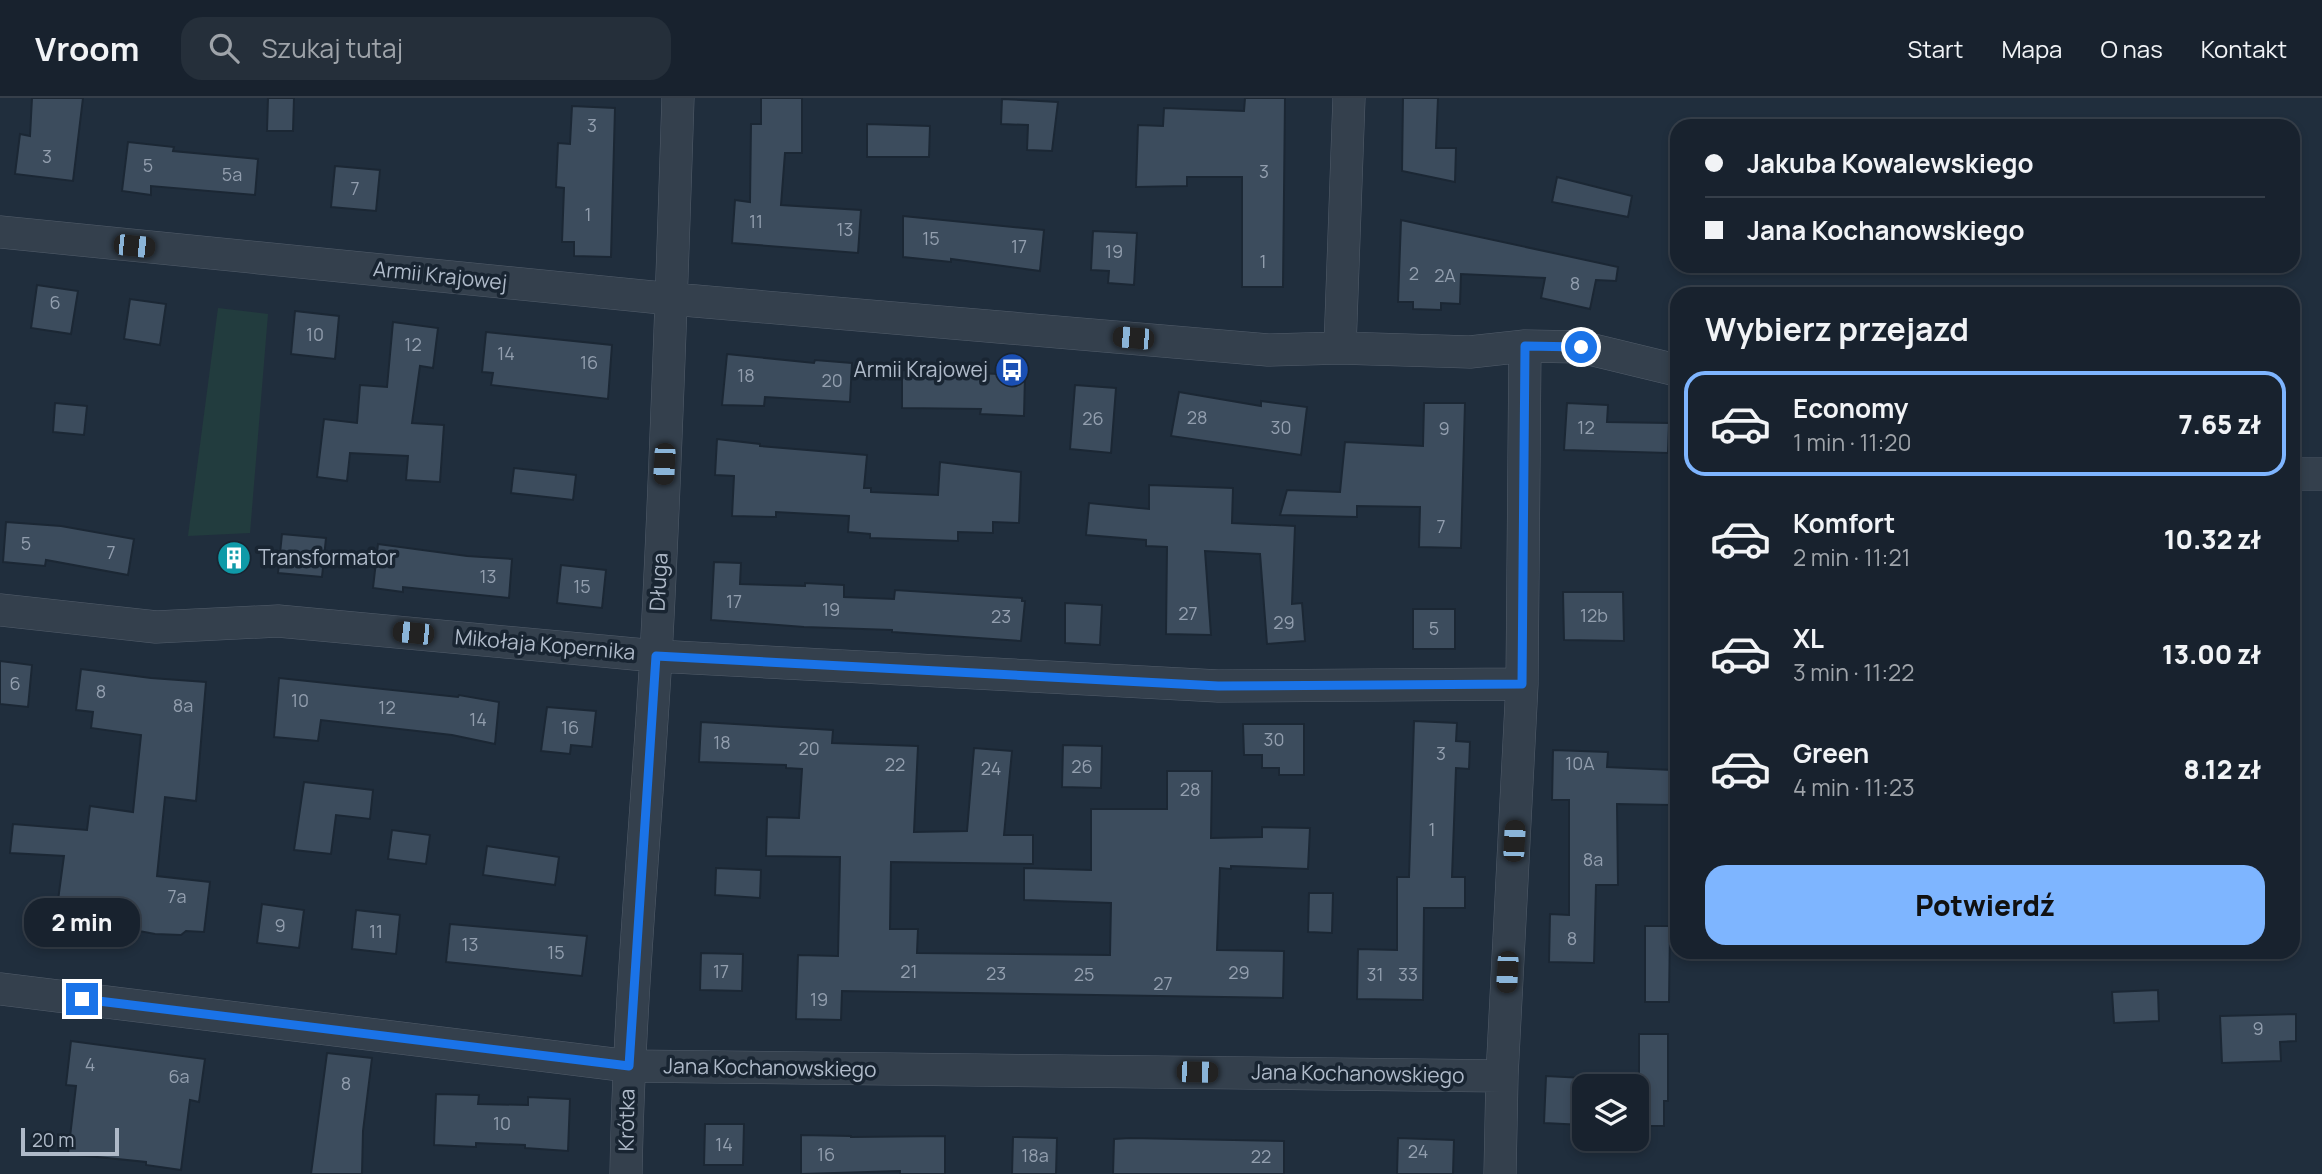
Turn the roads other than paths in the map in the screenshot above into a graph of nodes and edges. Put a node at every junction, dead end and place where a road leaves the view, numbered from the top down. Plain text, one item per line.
1 (678, 98) edge
2 (1349, 98) edge
3 (0, 232) edge
4 (672, 299) junction
5 (1525, 346) junction
6 (1340, 348) junction
7 (1670, 369) edge
8 (2300, 474) edge
9 (2322, 474) edge
10 (0, 610) edge
11 (656, 656) junction
12 (1522, 684) junction
13 (0, 989) edge
14 (629, 1066) junction
15 (1502, 1076) junction
16 (626, 1174) edge
17 (1500, 1174) edge

1 - 4 street, Długa
2 - 6 street
3 - 4 street, Armii Krajowej
4 - 6 street, Armii Krajowej
4 - 11 street, Długa
5 - 6 street, Armii Krajowej
5 - 7 street, Armii Krajowej
5 - 12 street
8 - 9 street
10 - 11 street, Mikołaja Kopernika
11 - 12 street, Mikołaja Kopernika
11 - 14 street, Długa
12 - 15 street
13 - 14 street, Jana Kochanowskiego
14 - 15 street, Jana Kochanowskiego
14 - 16 street, Krótka
15 - 17 street

